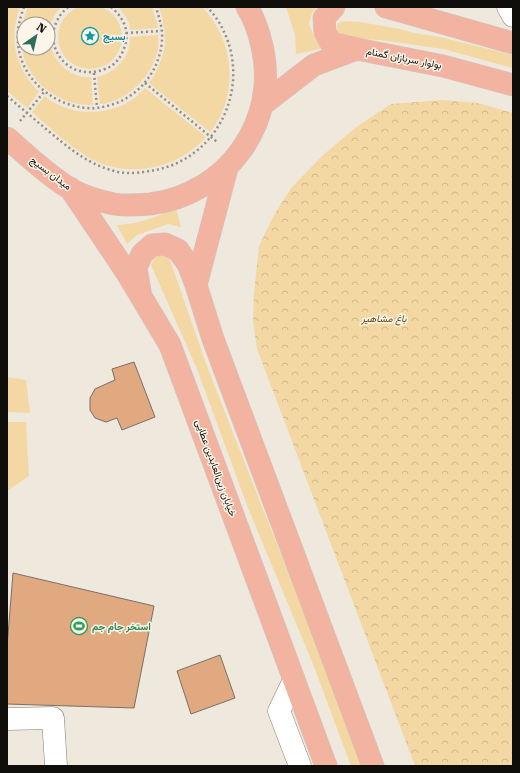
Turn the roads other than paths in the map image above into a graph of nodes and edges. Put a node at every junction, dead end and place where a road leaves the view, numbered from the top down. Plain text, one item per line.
1 (247, 7) edge
2 (334, 7) edge
3 (386, 7) edge
4 (508, 7) edge
5 (513, 16) edge
6 (513, 43) edge
7 (357, 49) junction
8 (513, 85) edge
9 (262, 105) junction
10 (11, 132) edge
11 (231, 163) junction
12 (70, 188) junction
13 (196, 285) junction
14 (140, 296) junction
15 (294, 680) junction
16 (7, 719) edge
17 (56, 766) edge
18 (300, 766) edge
19 (326, 766) edge
20 (373, 766) edge

1 - 9 main road, میدان بسیج
2 - 7 main road
3 - 6 main road
4 - 5 street
7 - 8 main road, بولوار سربازان گمنام
7 - 9 main road, بولوار سربازان گمنام
9 - 11 main road, میدان بسیج
10 - 12 main road, میدان بسیج
11 - 12 main road, میدان بسیج
11 - 13 main road
12 - 14 main road, خیابان زین‌العابدین عطایی
13 - 14 main road
13 - 20 main road
14 - 15 main road, خیابان زین‌العابدین عطایی
15 - 18 street
15 - 19 main road, خیابان زین‌العابدین عطایی
16 - 17 street

